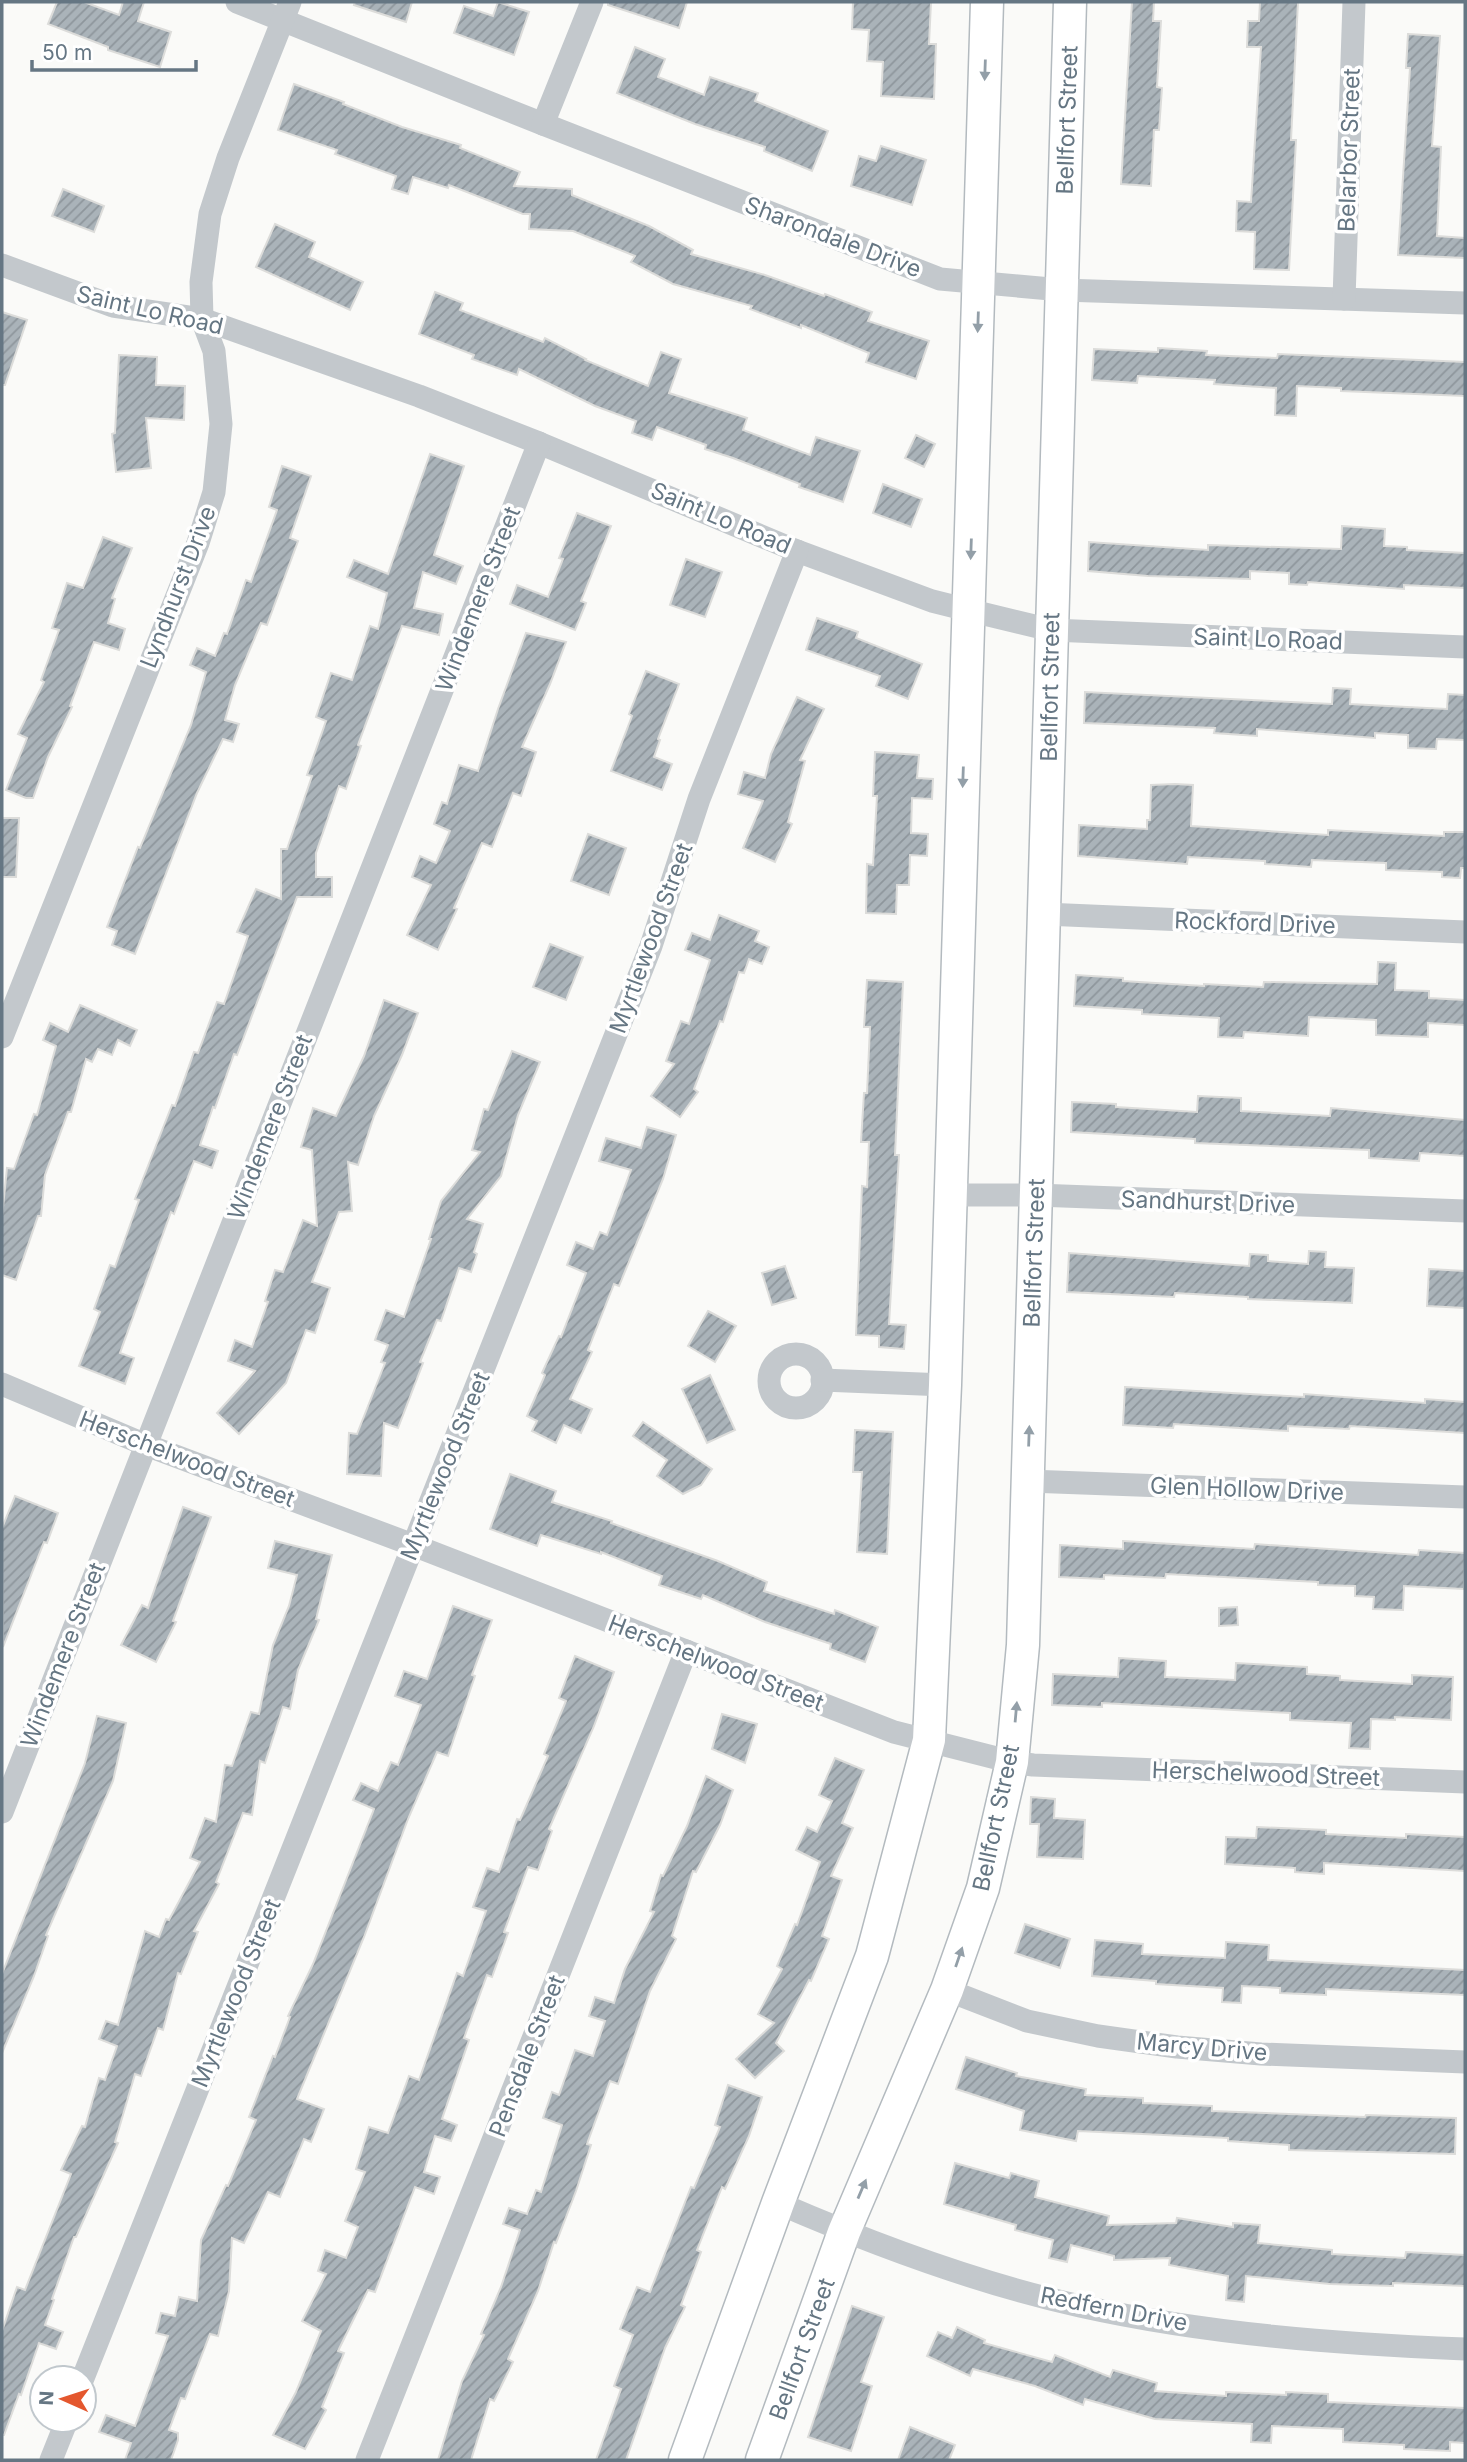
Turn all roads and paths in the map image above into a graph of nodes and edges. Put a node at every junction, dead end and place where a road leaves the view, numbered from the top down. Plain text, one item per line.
1 (237, 2) edge
2 (592, 2) edge
3 (987, 2) edge
4 (1070, 2) edge
5 (1354, 2) edge
6 (287, 11) edge
7 (543, 124) junction
8 (2, 265) edge
9 (979, 284) junction
10 (1062, 290) junction
11 (1344, 299) junction
12 (1465, 303) edge
13 (202, 319) junction
14 (540, 443) junction
15 (797, 551) junction
16 (968, 611) junction
17 (1051, 630) junction
18 (1465, 647) edge
19 (1044, 914) junction
20 (1465, 932) edge
21 (2, 1037) edge
22 (950, 1195) junction
23 (1036, 1195) junction
24 (1465, 1211) edge
25 (822, 1380) dead end
26 (2, 1384) edge
27 (945, 1385) junction
28 (146, 1445) junction
29 (1028, 1481) junction
30 (1465, 1497) edge
31 (413, 1545) junction
32 (686, 1651) junction
33 (929, 1740) junction
34 (1012, 1762) junction
35 (1465, 1782) edge
36 (2, 1812) edge
37 (947, 1990) junction
38 (1465, 2062) edge
39 (778, 2203) junction
40 (844, 2232) junction
41 (1465, 2349) edge
42 (89, 2364) edge
43 (61, 2434) edge
44 (51, 2460) edge
45 (368, 2460) edge
46 (685, 2460) edge
47 (762, 2460) edge

1 - 6 street, Sharondale Drive
2 - 7 street
3 -> 9 main road
4 - 10 main road, Bellfort Street
5 - 11 street, Belarbor Street
6 - 7 street, Sharondale Drive
6 - 13 street, Lyndhurst Drive
7 - 9 street, Sharondale Drive
8 - 13 street, Saint Lo Road
9 - 10 street, Sharondale Drive
9 -> 16 main road
10 - 11 street, Sharondale Drive
10 - 17 main road, Bellfort Street
11 - 12 street, Sharondale Drive
13 - 14 street, Saint Lo Road
13 - 21 street, Lyndhurst Drive
14 - 15 street, Saint Lo Road
14 - 28 street, Windemere Street
15 - 16 street, Saint Lo Road
15 - 31 street, Myrtlewood Street
16 - 17 street, Saint Lo Road
16 -> 22 main road
17 - 18 street, Saint Lo Road
17 - 19 main road, Bellfort Street
19 - 20 street, Rockford Drive
19 - 23 main road, Bellfort Street
22 - 23 street, Sandhurst Drive
22 - 27 main road
23 - 24 street, Sandhurst Drive
29 -> 23 main road, Bellfort Street
25 - 27 street
26 - 28 street, Herschelwood Street
27 - 33 main road
28 - 31 street, Herschelwood Street
28 - 36 street, Windemere Street
29 - 30 street, Glen Hollow Drive
34 -> 29 main road, Bellfort Street
31 - 32 street, Herschelwood Street
31 - 42 street, Myrtlewood Street
32 - 33 street, Herschelwood Street
32 - 45 street, Pensdale Street
33 - 34 street, Herschelwood Street
33 - 39 main road
34 - 35 street, Herschelwood Street
37 -> 34 main road, Bellfort Street
37 - 38 street, Marcy Drive
40 -> 37 main road, Bellfort Street
39 - 40 street, Redfern Drive
39 - 46 main road
40 - 41 street, Redfern Drive
40 - 47 main road, Bellfort Street
43 - 44 street

